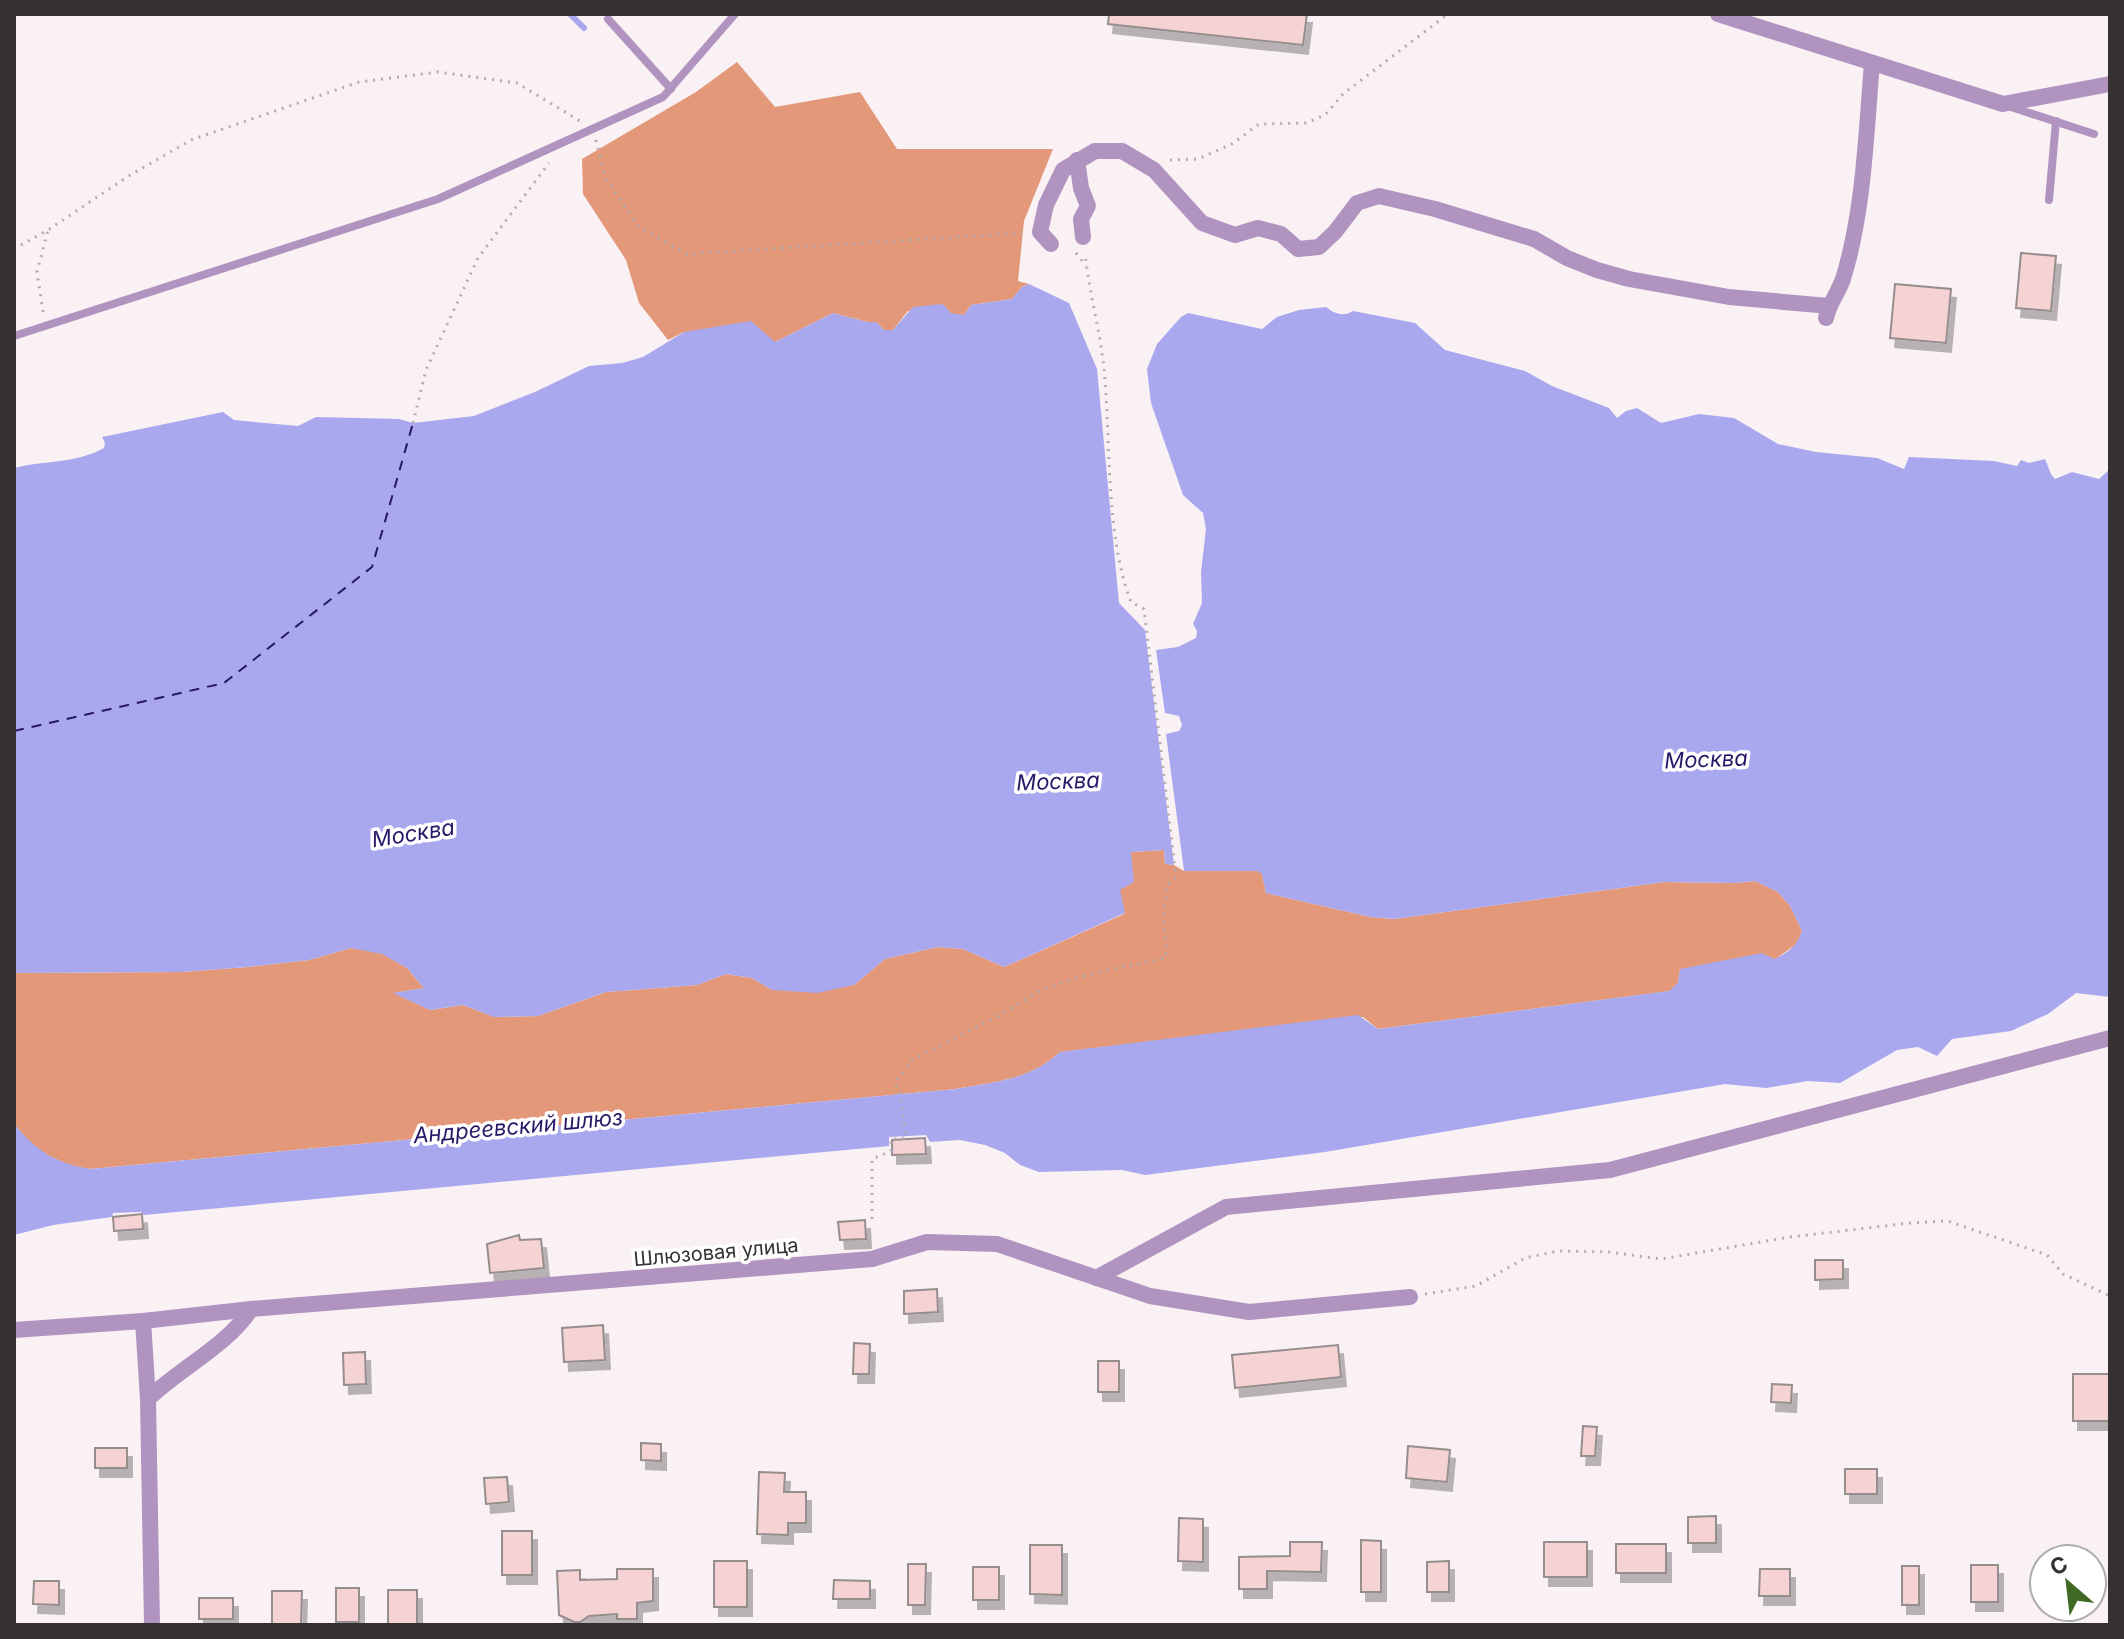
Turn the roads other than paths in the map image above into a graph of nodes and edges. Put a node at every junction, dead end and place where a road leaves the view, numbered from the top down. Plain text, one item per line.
1 (735, 14) edge
2 (1718, 14) edge
3 (608, 16) edge
4 (1872, 63) junction
5 (2110, 84) edge
6 (671, 89) junction
7 (2003, 104) junction
8 (2056, 121) junction
9 (2094, 134) dead end
10 (1077, 160) junction
11 (2049, 200) dead end
12 (1045, 238) road end
13 (1079, 244) road end
14 (14, 336) edge
15 (2110, 1038) edge
16 (1096, 1278) junction
17 (1410, 1297) road end
18 (251, 1309) junction
19 (143, 1321) junction
20 (14, 1330) edge
21 (148, 1399) junction
22 (152, 1625) edge

1 - 6 lane
2 - 4 street
3 - 6 lane
4 - 7 street
4 - 10 street
5 - 7 street
6 - 14 lane
7 - 8 lane
8 - 9 lane
8 - 11 lane
10 - 12 street
10 - 13 street
15 - 16 street
16 - 17 street, Шлюзовая улица
16 - 18 street, Шлюзовая улица
18 - 19 street, Шлюзовая улица
18 - 21 street
19 - 20 street, Шлюзовая улица
19 - 21 street
21 - 22 street

